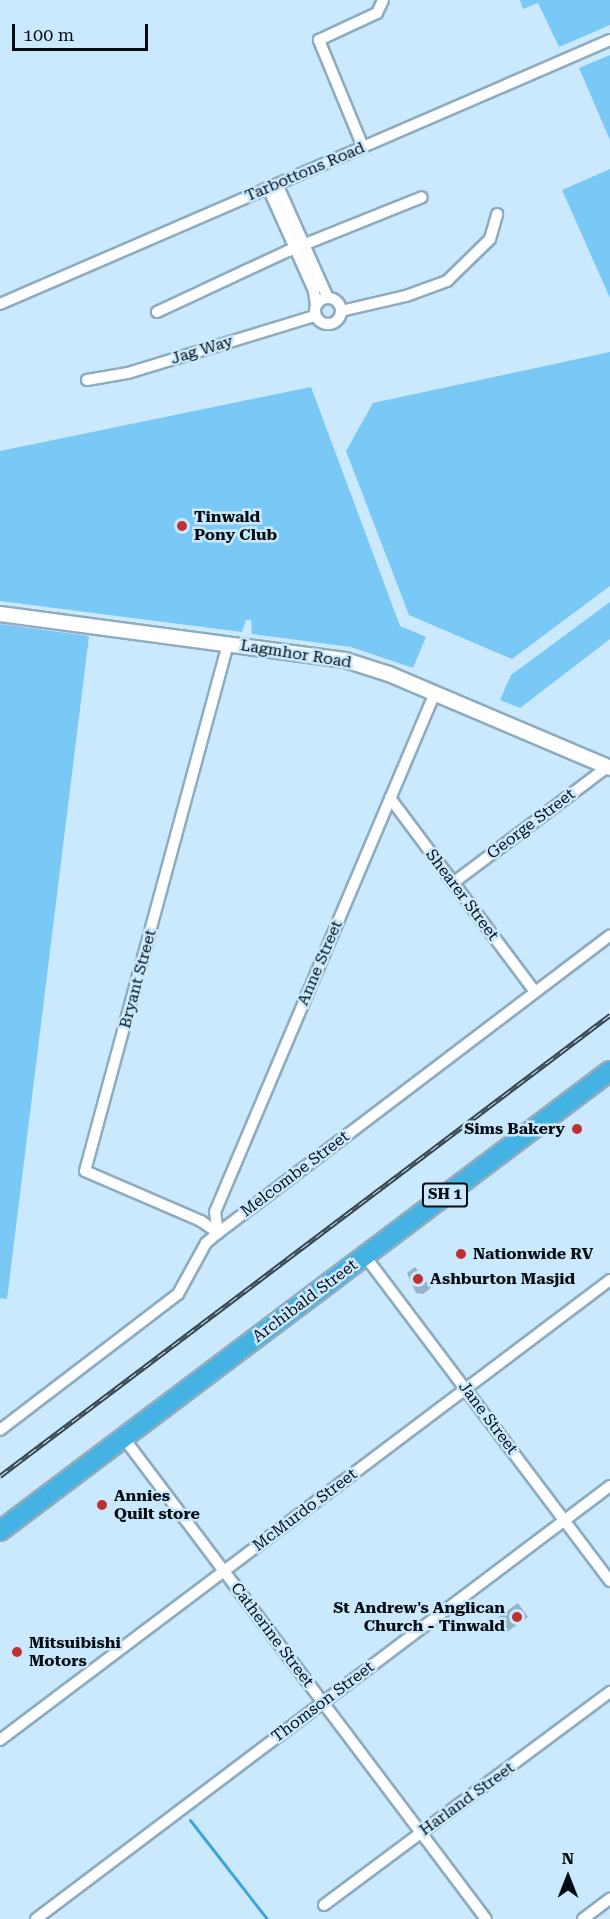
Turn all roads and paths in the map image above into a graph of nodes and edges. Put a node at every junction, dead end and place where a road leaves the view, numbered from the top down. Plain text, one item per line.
1 (383, 0) edge
2 (610, 40) edge
3 (363, 147) junction
4 (272, 186) junction
5 (422, 196) dead end
6 (497, 214) dead end
7 (300, 248) junction
8 (328, 298) junction
9 (0, 304) edge
10 (316, 311) junction
11 (341, 311) junction
12 (157, 312) dead end
13 (87, 380) dead end
14 (0, 614) edge
15 (228, 644) junction
16 (434, 695) junction
17 (609, 767) edge
18 (390, 798) junction
19 (453, 883) junction
20 (610, 934) edge
21 (535, 992) junction
22 (608, 1077) edge
23 (218, 1233) junction
24 (365, 1256) junction
25 (610, 1280) edge
26 (465, 1389) junction
27 (0, 1430) edge
28 (123, 1437) junction
29 (610, 1486) edge
30 (565, 1520) junction
31 (0, 1531) edge
32 (224, 1571) junction
33 (610, 1581) edge
34 (610, 1692) edge
35 (323, 1702) junction
36 (0, 1740) edge
37 (422, 1833) junction
38 (610, 1899) edge
39 (324, 1905) dead end
40 (36, 1919) edge
41 (486, 1919) edge
42 (583, 1919) edge

1 - 3 street
2 - 3 street, Tarbottons Road
3 - 4 street, Tarbottons Road
4 - 7 street
4 - 9 street, Tarbottons Road
5 - 7 street
6 - 11 street
7 - 8 street
7 - 10 street
7 - 12 street
8 - 10 street
8 - 11 street
10 - 11 street
10 - 13 street, Jag Way
14 - 15 street, Lagmhor Road
15 - 16 street, Lagmhor Road
15 - 23 street, Bryant Street
16 - 17 street, Lagmhor Road
16 - 18 street, Anne Street
17 - 19 street, George Street
18 - 19 street, Shearer Street
18 - 23 street, Anne Street
19 - 21 street, Shearer Street
20 - 21 street, Melcombe Street
21 - 23 street, Melcombe Street
22 - 24 highway, Archibald Street / SH 1
23 - 27 street, Melcombe Street
24 - 26 street, Jane Street
24 - 28 highway, Archibald Street / SH 1
25 - 26 street, McMurdo Street
26 - 30 street, Jane Street
26 - 32 street, McMurdo Street
28 - 31 highway, Archibald Street / SH 1
28 - 32 street, Catherine Street
29 - 30 street, Thomson Street
30 - 33 street, Jane Street
30 - 35 street, Thomson Street
32 - 35 street, Catherine Street
32 - 36 street, McMurdo Street
34 - 37 street, Harland Street
35 - 37 street, Catherine Street
35 - 40 street, Thomson Street
37 - 39 street, Harland Street
37 - 41 street, Catherine Street
38 - 42 street

